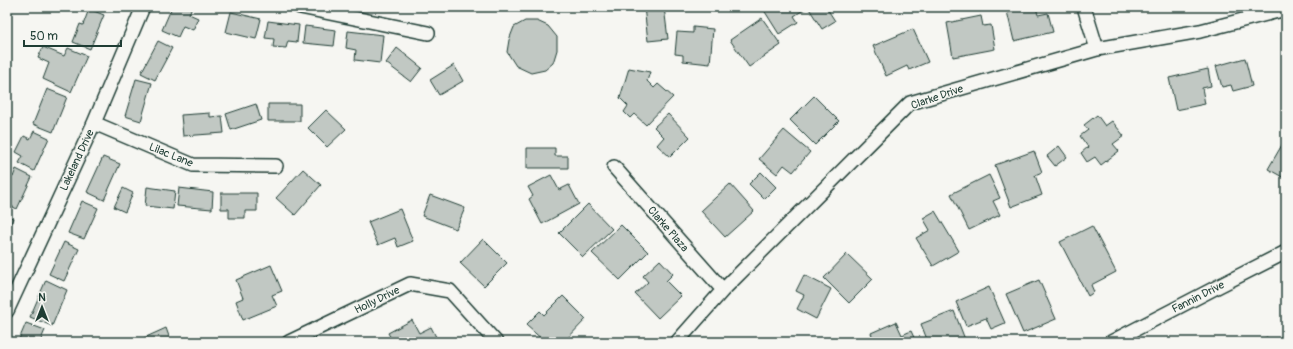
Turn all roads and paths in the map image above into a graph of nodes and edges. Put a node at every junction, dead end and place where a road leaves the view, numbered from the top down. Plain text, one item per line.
1 (143, 7) edge
2 (300, 7) edge
3 (1084, 7) edge
4 (1286, 9) edge
5 (428, 33) dead end
6 (1097, 49) junction
7 (94, 123) junction
8 (276, 166) dead end
9 (614, 167) dead end
10 (1286, 252) edge
11 (723, 290) junction
12 (7, 311) edge
13 (289, 342) edge
14 (496, 342) edge
15 (677, 342) edge
16 (1111, 342) edge

1 - 7 street, Lakeland Drive
2 - 5 street
3 - 6 street
4 - 6 street, Clarke Drive
6 - 11 street, Clarke Drive
7 - 8 street, Lilac Lane
7 - 12 street, Lakeland Drive
9 - 11 street, Clarke Plaza
10 - 16 street, Fannin Drive
11 - 15 street, Clarke Drive
13 - 14 street, Holly Drive

